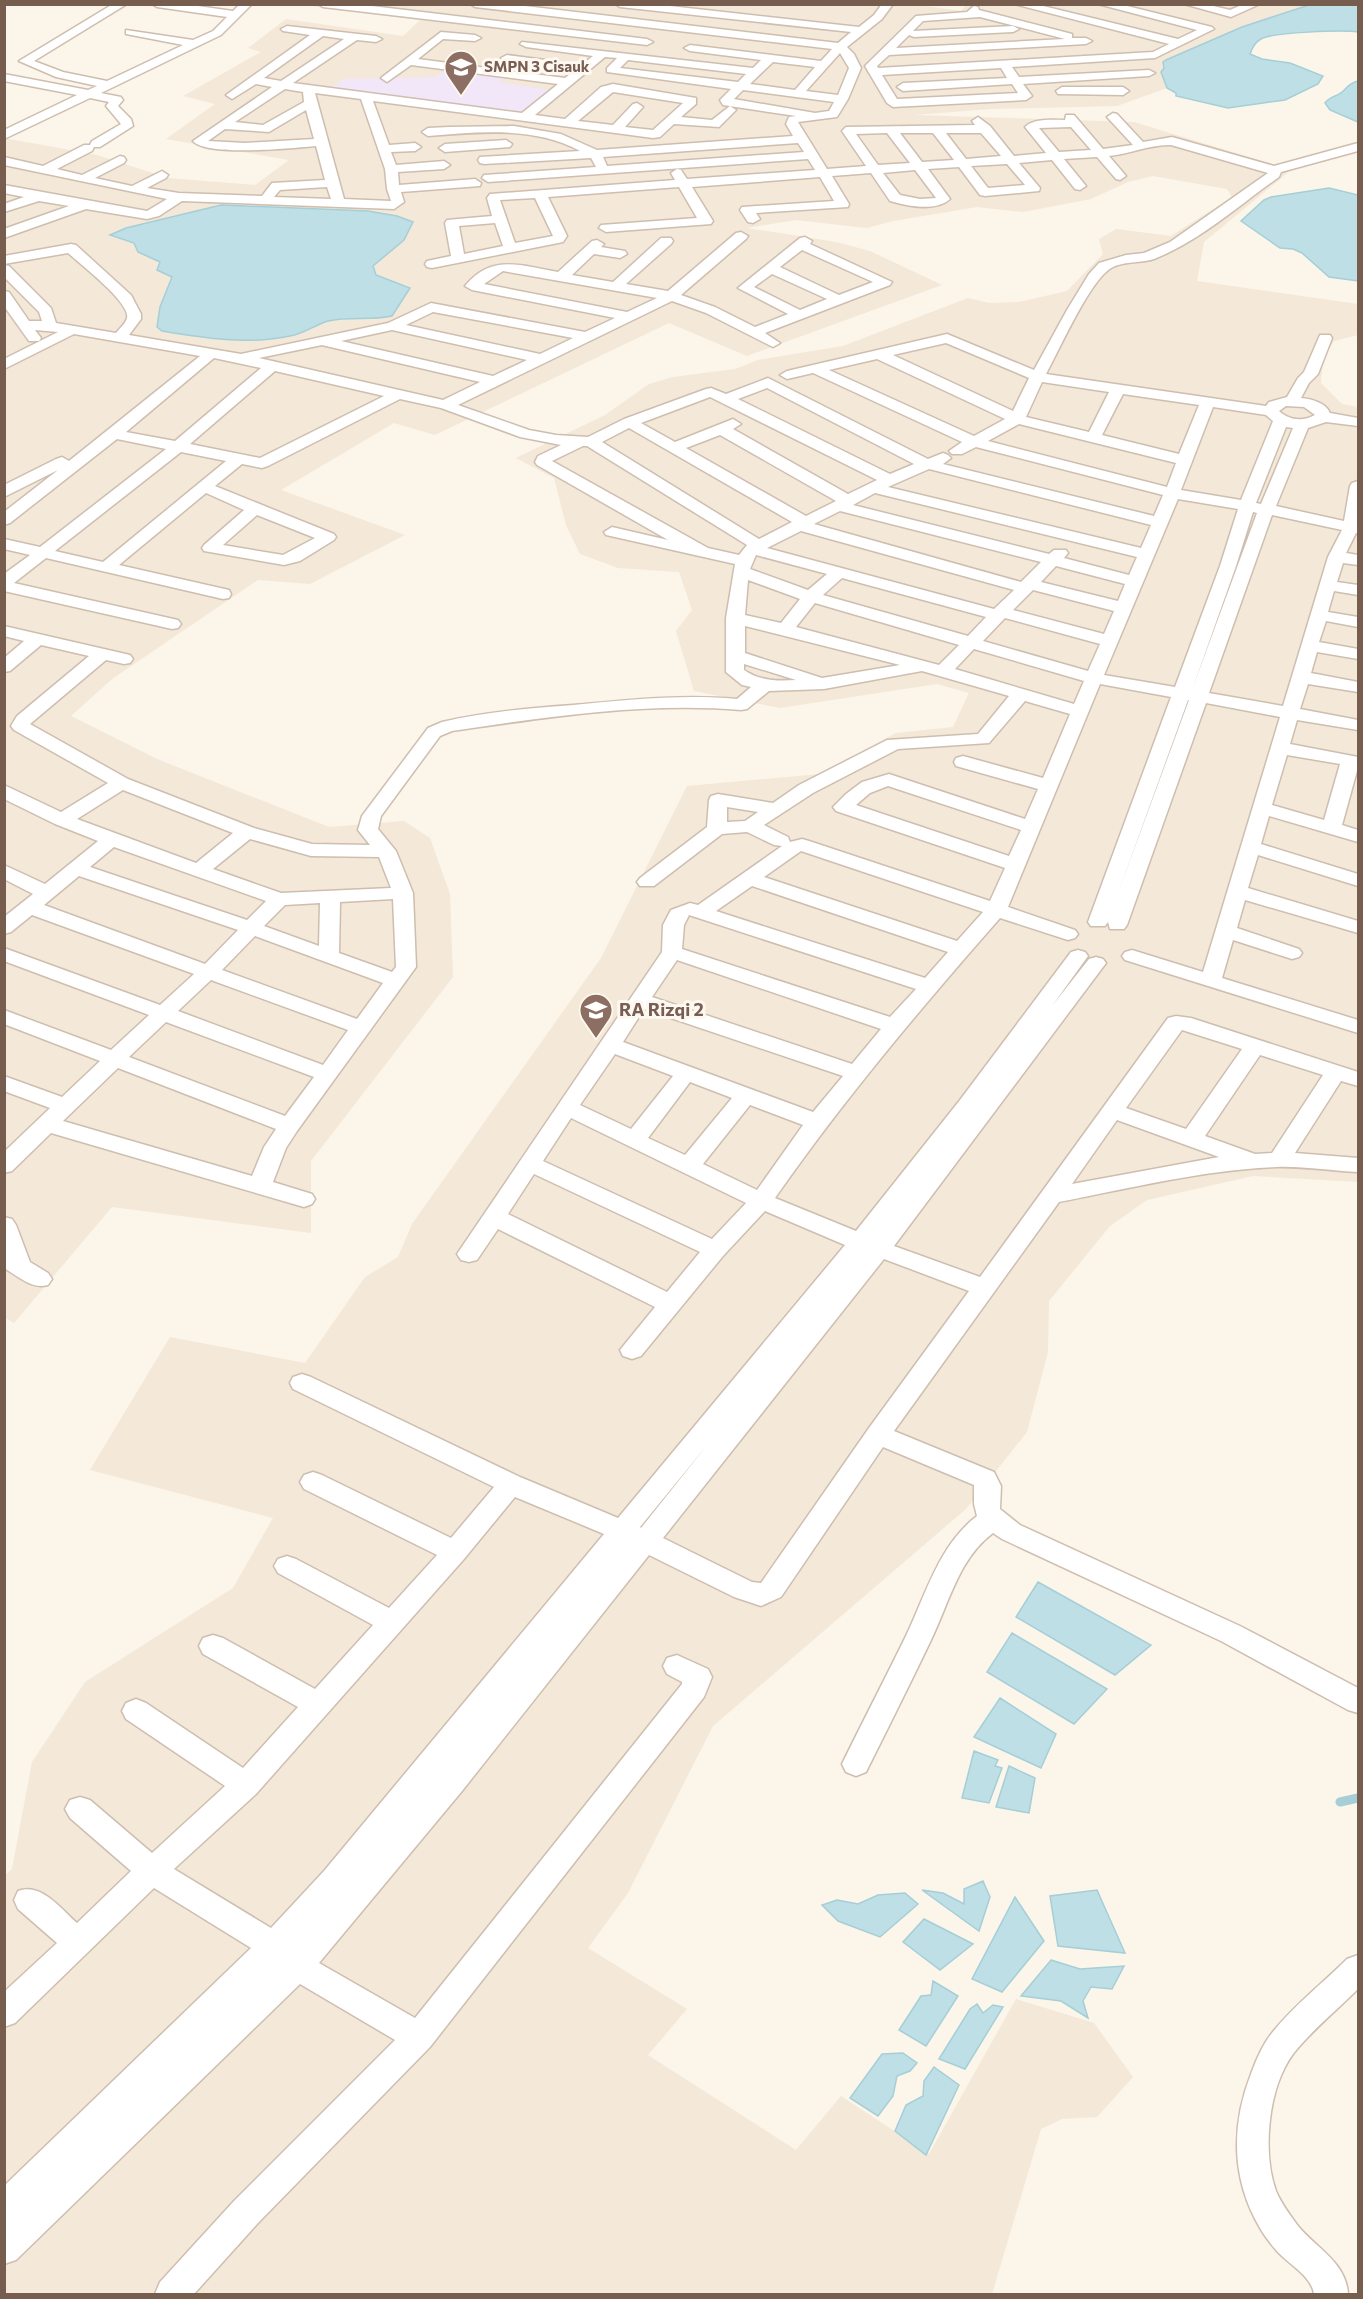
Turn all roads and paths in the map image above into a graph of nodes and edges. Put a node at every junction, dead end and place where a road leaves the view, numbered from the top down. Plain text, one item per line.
1 (122, 4) edge
2 (247, 4) edge
3 (323, 4) edge
4 (449, 4) edge
5 (475, 4) edge
6 (620, 4) edge
7 (741, 4) edge
8 (888, 4) edge
9 (1019, 4) edge
10 (1102, 4) edge
11 (1188, 4) edge
12 (1255, 4) edge
13 (158, 5) edge
14 (637, 5) edge
15 (687, 8) edge
16 (979, 9) edge
17 (560, 14) junction
18 (236, 15) junction
19 (856, 15) dead end
20 (729, 16) junction
21 (432, 17) junction
22 (878, 17) junction
23 (616, 21) junction
24 (499, 25) junction
25 (1029, 26) junction
26 (664, 27) junction
27 (287, 29) dead end
28 (542, 30) junction
29 (860, 30) junction
30 (130, 32) dead end
31 (710, 32) junction
32 (320, 33) junction
33 (903, 35) junction
34 (354, 37) junction
35 (376, 39) dead end
36 (483, 39) junction
37 (647, 42) junction
38 (1096, 43) junction
39 (1180, 43) junction
40 (197, 44) junction
41 (526, 44) junction
42 (840, 47) junction
43 (561, 48) junction
44 (885, 52) junction
45 (603, 53) junction
46 (1148, 56) junction
47 (629, 57) junction
48 (770, 58) junction
49 (409, 61) junction
50 (545, 63) junction
51 (1004, 64) junction
52 (824, 65) junction
53 (449, 66) junction
54 (756, 72) junction
55 (874, 72) junction
56 (1149, 73) dead end
57 (528, 76) junction
58 (4, 77) edge
59 (387, 78) dead end
60 (1052, 78) junction
61 (254, 80) junction
62 (1015, 80) junction
63 (569, 82) junction
64 (284, 84) junction
65 (108, 85) junction
66 (740, 86) junction
67 (309, 88) junction
68 (884, 88) junction
69 (1124, 91) dead end
70 (798, 93) junction
71 (92, 94) junction
72 (232, 96) dead end
73 (366, 98) junction
74 (842, 99) junction
75 (593, 101) junction
76 (310, 103) junction
77 (636, 107) junction
78 (730, 110) dead end
79 (674, 116) junction
80 (826, 116) junction
81 (525, 117) junction
82 (1113, 117) dead end
83 (568, 123) junction
84 (223, 126) junction
85 (616, 129) junction
86 (891, 130) junction
87 (937, 130) junction
88 (428, 132) dead end
89 (4, 135) edge
90 (563, 139) junction
91 (802, 139) junction
92 (321, 142) junction
93 (415, 147) dead end
94 (1141, 147) junction
95 (1359, 147) edge
96 (445, 148) dead end
97 (665, 148) junction
98 (383, 149) junction
99 (1100, 153) junction
100 (595, 154) junction
101 (812, 155) junction
102 (1055, 156) junction
103 (1010, 159) junction
104 (120, 160) dead end
105 (484, 160) dead end
106 (4, 161) edge
107 (962, 163) junction
108 (444, 165) dead end
109 (674, 165) junction
110 (919, 166) junction
111 (47, 169) junction
112 (391, 169) junction
113 (873, 169) junction
114 (604, 170) junction
115 (1274, 170) junction
116 (825, 173) junction
117 (162, 175) dead end
118 (1120, 176) dead end
119 (85, 178) junction
120 (333, 183) junction
121 (683, 183) junction
122 (447, 185) junction
123 (1080, 186) dead end
124 (613, 188) junction
125 (4, 189) edge
126 (134, 189) junction
127 (393, 189) junction
128 (540, 194) junction
129 (38, 197) junction
130 (179, 197) junction
131 (266, 200) junction
132 (338, 202) junction
133 (451, 203) dead end
134 (84, 205) junction
135 (4, 208) edge
136 (500, 219) junction
137 (753, 219) dead end
138 (606, 228) dead end
139 (4, 234) edge
140 (741, 236) dead end
141 (666, 241) dead end
142 (510, 248) junction
143 (620, 254) dead end
144 (458, 259) junction
145 (4, 260) edge
146 (432, 264) dead end
147 (770, 268) junction
148 (4, 269) edge
149 (560, 278) junction
150 (616, 286) junction
151 (4, 295) edge
152 (671, 296) junction
153 (839, 300) junction
154 (800, 315) junction
155 (627, 316) junction
156 (27, 325) junction
157 (50, 326) junction
158 (392, 326) junction
159 (72, 330) junction
160 (754, 332) junction
161 (585, 336) junction
162 (119, 338) junction
163 (1325, 338) dead end
164 (317, 340) junction
165 (773, 343) dead end
166 (39, 348) junction
167 (212, 353) junction
168 (879, 354) junction
169 (238, 358) junction
170 (539, 358) junction
171 (4, 365) edge
172 (272, 366) junction
173 (816, 369) junction
174 (787, 375) dead end
175 (1038, 377) junction
176 (494, 381) junction
177 (1118, 388) junction
178 (399, 394) junction
179 (726, 399) junction
180 (1299, 402) junction
181 (1207, 403) junction
182 (445, 405) junction
183 (759, 415) junction
184 (1276, 415) junction
185 (1323, 417) junction
186 (1017, 419) junction
187 (629, 422) junction
188 (1359, 422) edge
189 (1302, 424) junction
190 (721, 429) junction
191 (114, 434) junction
192 (1094, 437) junction
193 (584, 442) junction
194 (974, 442) junction
195 (98, 447) junction
196 (178, 447) junction
197 (673, 448) junction
198 (957, 451) dead end
199 (943, 458) dead end
200 (238, 459) junction
201 (1185, 460) junction
202 (262, 463) junction
203 (926, 464) junction
204 (882, 484) junction
205 (209, 489) junction
206 (4, 492) edge
207 (1172, 493) junction
208 (1357, 495) edge
209 (843, 503) junction
210 (1246, 508) junction
211 (255, 509) junction
212 (1104, 510) junction
213 (1266, 511) junction
214 (5, 518) edge
215 (1159, 522) junction
216 (802, 524) junction
217 (1355, 528) edge
218 (612, 532) dead end
219 (1076, 537) junction
220 (4, 544) edge
221 (702, 552) junction
222 (44, 554) junction
223 (1146, 554) junction
224 (748, 557) junction
225 (1336, 557) junction
226 (1053, 560) junction
227 (1359, 560) edge
228 (105, 568) junction
229 (840, 571) junction
230 (1135, 581) junction
231 (4, 584) edge
232 (1328, 585) junction
233 (1026, 586) junction
234 (1359, 590) edge
235 (223, 594) dead end
236 (811, 597) junction
237 (1124, 608) junction
238 (999, 614) junction
239 (1318, 615) junction
240 (735, 618) junction
241 (1359, 622) edge
242 (172, 624) dead end
243 (785, 629) junction
244 (4, 631) edge
245 (38, 638) junction
246 (1109, 641) junction
247 (969, 644) junction
248 (1309, 646) junction
249 (102, 654) junction
250 (1359, 654) edge
251 (737, 656) junction
252 (124, 659) dead end
253 (922, 666) junction
254 (4, 667) edge
255 (943, 671) junction
256 (1300, 677) junction
257 (1094, 678) junction
258 (824, 683) junction
259 (765, 685) junction
260 (1359, 687) edge
261 (1021, 694) junction
262 (1182, 694) junction
263 (1200, 698) junction
264 (1079, 711) junction
265 (1291, 713) junction
266 (1359, 725) edge
267 (1280, 748) junction
268 (1354, 761) edge
269 (963, 762) dead end
270 (121, 783) junction
271 (1049, 786) junction
272 (4, 791) edge
273 (1262, 808) junction
274 (777, 809) junction
275 (62, 820) junction
276 (750, 826) junction
277 (1032, 827) junction
278 (1332, 828) junction
279 (717, 829) junction
280 (247, 832) junction
281 (1359, 836) edge
282 (781, 840) dead end
283 (110, 841) junction
284 (1251, 847) junction
285 (386, 851) junction
286 (1016, 866) junction
287 (76, 869) junction
288 (200, 870) junction
289 (4, 871) edge
290 (4, 879) edge
291 (751, 879) junction
292 (1359, 880) edge
293 (647, 882) dead end
294 (1237, 891) junction
295 (403, 893) junction
296 (37, 896) junction
297 (330, 897) junction
298 (279, 899) junction
299 (997, 909) junction
300 (702, 910) junction
301 (1108, 924) junction
302 (1359, 927) edge
303 (4, 928) edge
304 (252, 928) junction
305 (1225, 931) junction
306 (963, 950) junction
307 (1081, 951) junction
308 (672, 952) junction
309 (1292, 953) dead end
310 (4, 954) edge
311 (1132, 956) junction
312 (329, 957) junction
313 (208, 972) junction
314 (396, 981) junction
315 (1211, 981) junction
316 (929, 986) junction
317 (639, 1000) junction
318 (165, 1012) junction
319 (4, 1016) edge
320 (894, 1026) junction
321 (1359, 1027) edge
322 (362, 1028) junction
323 (609, 1044) junction
324 (1254, 1047) junction
325 (116, 1057) junction
326 (1336, 1071) junction
327 (686, 1073) junction
328 (857, 1073) junction
329 (326, 1074) junction
330 (1359, 1079) edge
331 (4, 1083) edge
332 (746, 1095) junction
333 (65, 1106) junction
334 (568, 1108) junction
335 (1113, 1111) junction
336 (817, 1122) junction
337 (47, 1124) junction
338 (289, 1125) junction
339 (1192, 1138) junction
340 (635, 1140) junction
341 (1279, 1160) junction
342 (1253, 1162) junction
343 (529, 1163) junction
344 (1359, 1165) edge
345 (4, 1166) edge
346 (689, 1166) junction
347 (260, 1186) junction
348 (1054, 1195) junction
349 (304, 1199) dead end
350 (761, 1201) junction
351 (494, 1217) junction
352 (4, 1225) edge
353 (869, 1246) junction
354 (715, 1250) junction
355 (469, 1254) dead end
356 (22, 1268) edge
357 (986, 1288) junction
358 (670, 1304) junction
359 (632, 1350) dead end
360 (302, 1383) dead end
361 (878, 1435) junction
362 (313, 1482) dead end
363 (511, 1484) junction
364 (993, 1518) junction
365 (632, 1536) junction
366 (455, 1552) junction
367 (287, 1566) dead end
368 (392, 1622) junction
369 (213, 1646) dead end
370 (677, 1666) dead end
371 (1359, 1702) edge
372 (317, 1704) junction
373 (136, 1711) dead end
374 (856, 1764) dead end
375 (246, 1785) junction
376 (80, 1809) dead end
377 (152, 1870) junction
378 (29, 1900) dead end
379 (79, 1943) junction
380 (274, 1946) junction
381 (297, 1966) junction
382 (1359, 1969) edge
383 (4, 2013) edge
384 (419, 2037) junction
385 (4, 2209) edge
386 (4, 2248) edge
387 (172, 2295) edge
388 (1331, 2295) edge

1 - 65 street
2 - 18 street
3 - 21 street
4 - 21 street
5 - 17 street
6 - 14 street
7 - 20 street
8 - 22 street
9 - 39 street
10 - 39 street
11 - 12 street
13 - 18 street
14 - 15 street
14 - 23 street
15 - 20 street
16 - 25 street
16 - 33 street
17 - 23 street
17 - 28 street
18 - 40 street
19 - 22 street
20 - 29 street
20 - 31 street
21 - 24 street
22 - 29 street
23 - 26 street
24 - 28 street
24 - 36 street
25 - 33 street
25 - 38 street
26 - 31 street
26 - 37 street
27 - 32 street
28 - 37 street
28 - 41 street
29 - 42 street
30 - 40 street
31 - 42 street
31 - 48 street
32 - 34 street
32 - 61 street
33 - 44 street
34 - 35 street
34 - 64 street
36 - 49 street
36 - 53 street
37 - 47 street
38 - 44 street
38 - 46 street
39 - 46 street
40 - 65 street
41 - 43 street
41 - 50 street
42 - 52 street
42 - 74 street
43 - 45 street
43 - 50 street
44 - 55 street
45 - 47 street
45 - 63 street
46 - 51 street
47 - 54 street
47 - 66 street
48 - 52 street
48 - 54 street
49 - 53 street
49 - 59 street
50 - 57 street
51 - 55 street
51 - 62 street
52 - 70 street
53 - 57 street
54 - 66 street
55 - 68 street
56 - 60 street
57 - 63 street
58 - 71 street
60 - 62 street
60 - 69 street
61 - 64 street
61 - 72 street
62 - 68 street
62 - 68 street
63 - 81 street
64 - 67 street
64 - 84 street
65 - 71 street
66 - 70 street
66 - 80 street
67 - 73 street
67 - 76 street
70 - 74 street
71 - 89 street
71 - 111 street
73 - 81 street
73 - 98 street
74 - 80 street
75 - 77 street
75 - 79 street
75 - 83 street
76 - 84 street
76 - 92 street
77 - 79 street
77 - 85 street
78 - 79 street
79 - 85 street
80 - 91 street
81 - 83 street
82 - 94 street
83 - 85 street
84 - 92 street
86 - 87 street
86 - 110 street
86 - 113 street
87 - 103 street
87 - 107 street
88 - 90 street
90 - 96 street
90 - 100 street
91 - 97 street
91 - 101 street
92 - 120 street
93 - 98 street
94 - 99 street
94 - 115 street
95 - 115 street
97 - 100 street
97 - 109 street
98 - 112 street
99 - 102 street
99 - 102 street
99 - 118 street
100 - 105 street
100 - 114 street
101 - 109 street
101 - 116 street
102 - 103 street
102 - 123 street
103 - 107 street
103 - 107 street
104 - 119 street
106 - 111 street
107 - 110 street
108 - 112 street
109 - 114 street
109 - 121 street
110 - 113 street
110 - 113 street
111 - 119 street
112 - 127 street
113 - 116 street
114 - 122 street
114 - 124 street
115 - 175 street
116 - 121 street
116 - 137 street
117 - 126 street
119 - 126 street
120 - 131 street
120 - 132 street
121 - 124 street
121 - 138 street
122 - 127 street
122 - 133 street
124 - 128 street
125 - 129 street
126 - 130 street
127 - 132 street
128 - 136 street
128 - 142 street
129 - 134 street
129 - 135 street
130 - 131 street
130 - 134 street
131 - 132 street
134 - 139 street
136 - 142 street
136 - 144 street
140 - 152 street
141 - 150 street
142 - 144 street
143 - 149 street
144 - 146 street
145 - 162 street
147 - 153 street
147 - 153 street
147 - 154 street
148 - 157 street
149 - 150 street
149 - 155 street
150 - 152 street
151 - 156 street
152 - 155 street
152 - 160 street
153 - 154 street
154 - 160 street
155 - 161 street
156 - 157 street
156 - 166 street
157 - 159 street
158 - 161 street
158 - 164 street
158 - 170 street
159 - 162 street
159 - 166 street
160 - 165 street
161 - 170 street
162 - 167 street
163 - 180 street
164 - 169 street
164 - 176 street
166 - 171 street
167 - 169 street
167 - 191 street
168 - 173 street
168 - 175 street
168 - 186 street
169 - 172 street
170 - 176 street
172 - 178 street
172 - 196 street
173 - 174 street
173 - 194 street
175 - 177 street
175 - 186 street
176 - 182 street
177 - 181 street
177 - 192 street
178 - 182 street
178 - 202 street
179 - 183 street
179 - 187 street
179 - 203 street
180 - 184 street
180 - 185 street
181 - 184 street
181 - 201 street
182 - 193 street
183 - 190 street
183 - 204 street
184 - 189 street
184 - 210 street
185 - 188 street
185 - 189 street
186 - 192 street
186 - 194 street
187 - 193 street
187 - 197 street
189 - 213 street
190 - 197 street
190 - 209 street
191 - 195 street
191 - 196 street
192 - 201 street
193 - 221 street
193 - 224 street
194 - 198 street
194 - 207 street
195 - 206 street
195 - 214 street
196 - 200 street
196 - 222 street
197 - 216 street
199 - 203 street
200 - 202 street
200 - 205 street
201 - 207 street
202 - 205 street
203 - 204 street
203 - 212 street
204 - 209 street
204 - 219 street
205 - 211 street
205 - 228 street
207 - 210 street
207 - 215 street
208 - 217 street
209 - 216 street
209 - 226 street
210 - 213 street
210 - 262 street
211 - 211 street
212 - 215 street
212 - 219 street
213 - 217 street
213 - 263 street
215 - 223 street
216 - 224 street
216 - 233 street
217 - 225 street
218 - 221 street
219 - 223 street
219 - 226 street
220 - 222 street
221 - 224 street
222 - 228 street
222 - 231 street
223 - 230 street
224 - 229 street
224 - 236 street
224 - 240 street
225 - 227 street
225 - 232 street
226 - 230 street
226 - 233 street
228 - 235 street
229 - 236 street
229 - 238 street
230 - 237 street
231 - 242 street
232 - 234 street
232 - 239 street
233 - 237 street
233 - 238 street
236 - 243 street
236 - 247 street
237 - 246 street
238 - 246 street
238 - 247 street
239 - 241 street
239 - 248 street
240 - 243 street
240 - 251 street
243 - 253 street
244 - 245 street
245 - 249 street
245 - 254 street
246 - 257 street
247 - 255 street
247 - 257 street
248 - 250 street
248 - 256 street
249 - 252 street
249 - 270 street
251 - 258 street
251 - 259 street
253 - 255 street
253 - 258 street
255 - 261 street
256 - 260 street
256 - 265 street
257 - 262 street
257 - 264 street
258 - 259 street
259 - 285 street
261 - 264 street
261 - 274 street
262 - 263 street
262 - 301 street
263 - 265 street
263 - 301 street
264 - 271 street
265 - 266 street
265 - 267 street
267 - 268 street
267 - 273 street
268 - 278 street
269 - 271 street
270 - 275 street
270 - 280 street
271 - 277 street
272 - 275 street
273 - 278 street
273 - 284 street
274 - 276 street
274 - 279 street
275 - 283 street
276 - 279 street
276 - 282 street
277 - 286 street
277 - 286 street
278 - 281 street
279 - 293 street
280 - 285 street
280 - 288 street
283 - 287 street
283 - 288 street
284 - 292 street
284 - 294 street
285 - 295 street
286 - 299 street
287 - 296 street
287 - 304 street
288 - 298 street
289 - 296 street
290 - 296 street
291 - 299 street
291 - 300 street
291 - 306 street
294 - 302 street
294 - 305 street
295 - 297 street
295 - 314 street
296 - 303 street
296 - 313 street
297 - 298 street
297 - 312 street
298 - 304 street
299 - 306 street
299 - 307 street
300 - 308 street
300 - 316 street
301 - 307 street
301 - 311 street
304 - 312 street
304 - 313 street
305 - 309 street
305 - 315 street
306 - 316 street
307 - 311 street
307 - 353 street
308 - 317 street
308 - 320 street
310 - 318 street
311 - 315 street
312 - 314 street
313 - 318 street
313 - 322 street
314 - 322 street
315 - 321 street
316 - 320 street
317 - 323 street
317 - 328 street
318 - 325 street
318 - 329 street
319 - 325 street
320 - 328 street
322 - 329 street
323 - 327 street
323 - 334 street
324 - 326 street
324 - 335 street
324 - 339 street
325 - 333 street
325 - 338 street
326 - 330 street
326 - 341 street
327 - 332 street
327 - 340 street
328 - 336 street
329 - 338 street
331 - 333 street
332 - 336 street
332 - 346 street
333 - 337 street
334 - 340 street
334 - 343 street
335 - 339 street
335 - 348 street
336 - 350 street
337 - 345 street
337 - 347 street
338 - 347 street
339 - 342 street
340 - 346 street
341 - 342 street
341 - 344 street
342 - 348 street
343 - 351 street
343 - 354 street
346 - 350 street
347 - 349 street
348 - 357 street
350 - 353 street
350 - 354 street
351 - 355 street
351 - 358 street
352 - 356 street
353 - 357 street
353 - 365 street
354 - 358 street
357 - 361 street
358 - 359 street
360 - 363 street
361 - 364 street
361 - 365 street
362 - 366 street
363 - 365 street
363 - 366 street
364 - 371 street
364 - 374 street
365 - 380 street
365 - 381 street
366 - 368 street
367 - 368 street
368 - 372 street
369 - 372 street
370 - 384 street
372 - 375 street
373 - 375 street
375 - 377 street
376 - 377 street
377 - 379 street
377 - 380 street
378 - 379 street
379 - 383 street
380 - 381 street
380 - 385 street
381 - 384 street
381 - 386 street
382 - 388 street
384 - 387 street

